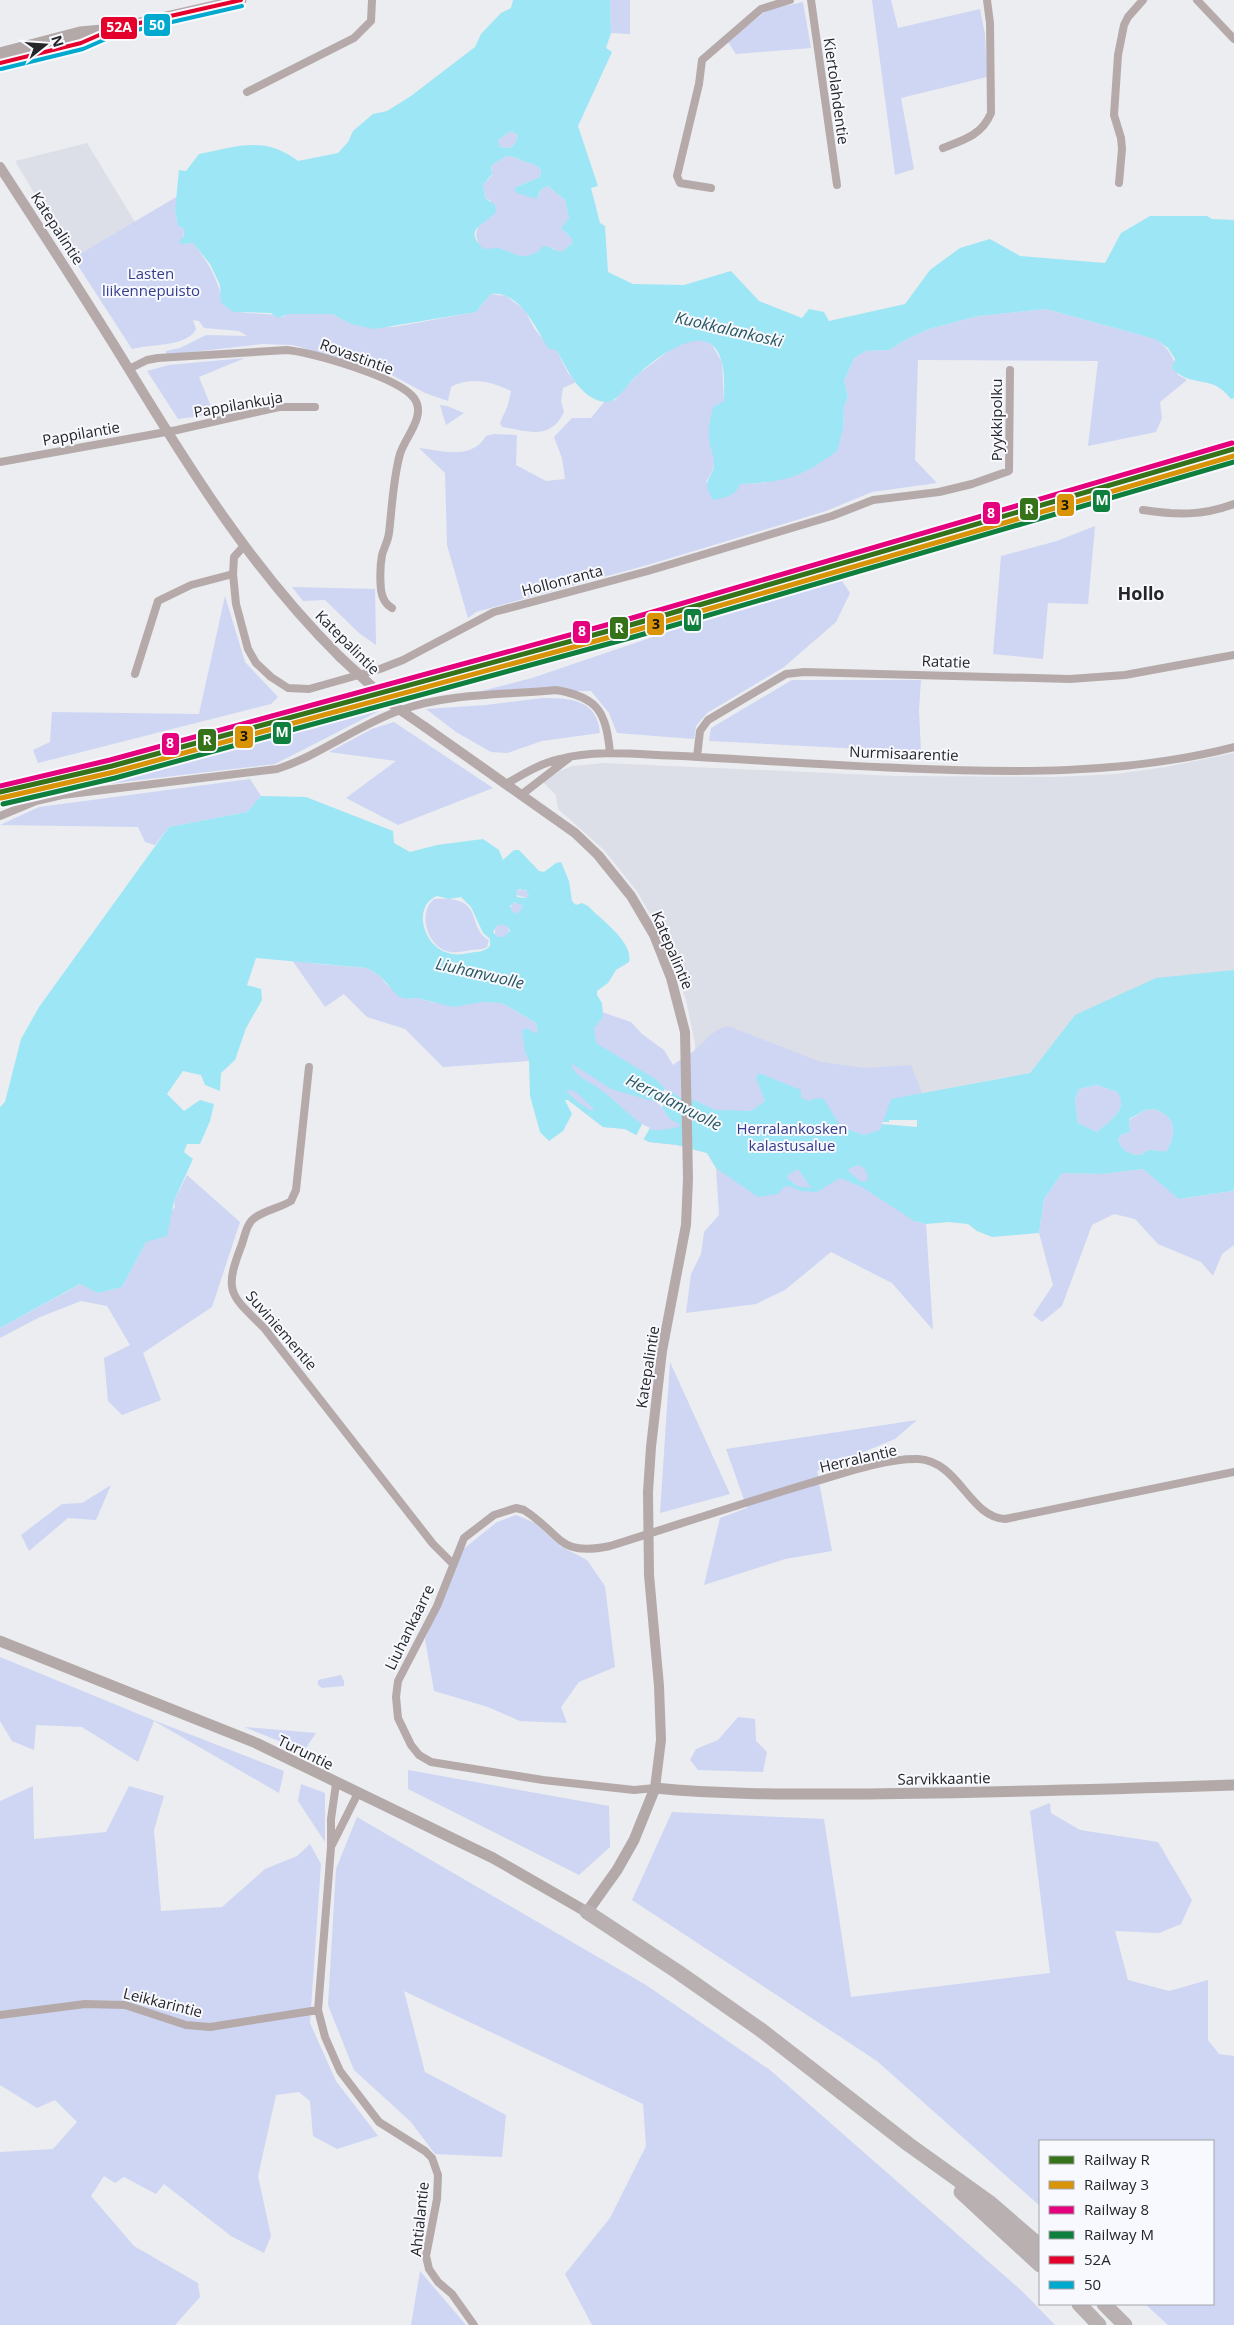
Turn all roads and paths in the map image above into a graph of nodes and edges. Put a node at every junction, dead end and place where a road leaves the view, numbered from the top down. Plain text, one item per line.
1 (241, 0) edge
2 (372, 0) edge
3 (790, 0) edge
4 (811, 0) edge
5 (987, 0) edge
6 (1143, 0) edge
7 (1197, 0) edge
8 (113, 29) junction
9 (1234, 39) edge
10 (0, 54) edge
11 (0, 63) edge
12 (246, 92) dead end
13 (943, 148) dead end
14 (0, 167) edge
15 (1119, 183) dead end
16 (837, 185) dead end
17 (711, 188) dead end
18 (129, 370) junction
19 (1010, 370) dead end
20 (315, 407) dead end
21 (166, 432) junction
22 (0, 462) edge
23 (1009, 471) joint
24 (1234, 504) edge
25 (1143, 510) dead end
26 (244, 546) junction
27 (233, 574) junction
28 (392, 608) dead end
29 (1234, 655) edge
30 (136, 674) dead end
31 (1234, 747) edge
32 (610, 754) junction
33 (570, 757) junction
34 (697, 757) junction
35 (506, 784) junction
36 (521, 795) junction
37 (0, 816) edge
38 (309, 1067) dead end
39 (1234, 1472) edge
40 (648, 1532) junction
41 (452, 1563) junction
42 (0, 1641) edge
43 (336, 1784) junction
44 (1234, 1786) edge
45 (656, 1788) junction
46 (358, 1794) junction
47 (331, 1847) junction
48 (587, 1912) junction
49 (318, 2010) junction
50 (0, 2015) edge
51 (908, 2144) junction
52 (1039, 2245) edge
53 (1039, 2265) edge
54 (1080, 2305) edge
55 (1105, 2305) edge
56 (474, 2325) edge
57 (1099, 2325) edge
58 (1125, 2325) edge

1 - 8 main road
2 - 12 street
3 - 17 street
4 - 16 street, Kiertolahdentie
5 - 13 street
6 - 15 street
7 - 9 street
8 - 10 main road
8 - 11 main road
14 - 18 street, Katepalintie
18 - 21 street, Katepalintie
18 - 28 street, Rovastintie
19 - 23 street, Pyykkipolku
20 - 21 street, Pappilankuja
21 - 22 street, Pappilantie
21 - 26 street, Katepalintie
23 - 27 street, Hollonranta
24 - 25 street
26 - 27 street, Hollonranta
26 - 35 street, Katepalintie, bridge
27 - 30 street
29 - 34 street, Ratatie
31 - 34 street, Nurmisaarentie
32 - 33 street, Nurmisaarentie
32 - 34 street, Nurmisaarentie
32 - 37 street
33 - 35 street, Nurmisaarentie
33 - 36 street
35 - 36 street, Katepalintie
36 - 40 street, Katepalintie
38 - 41 street, Suviniementie
39 - 40 street, Herralantie
40 - 41 street, Liuhankaarre
40 - 45 street, Katepalintie
41 - 45 street, Liuhankaarre
42 - 43 main road, Turuntie
43 - 46 main road, Turuntie
43 - 47 street, Ahtialantie
44 - 45 main road, Sarvikkaantie
45 - 48 main road, Katepalintie
46 - 47 street, Ahtialantie
46 - 48 main road, Turuntie
47 - 49 street, Ahtialantie
48 - 51 highway
49 - 50 street, Leikkarintie
49 - 56 street, Ahtialantie
51 - 52 highway
51 - 53 highway
54 - 57 highway
55 - 58 highway

